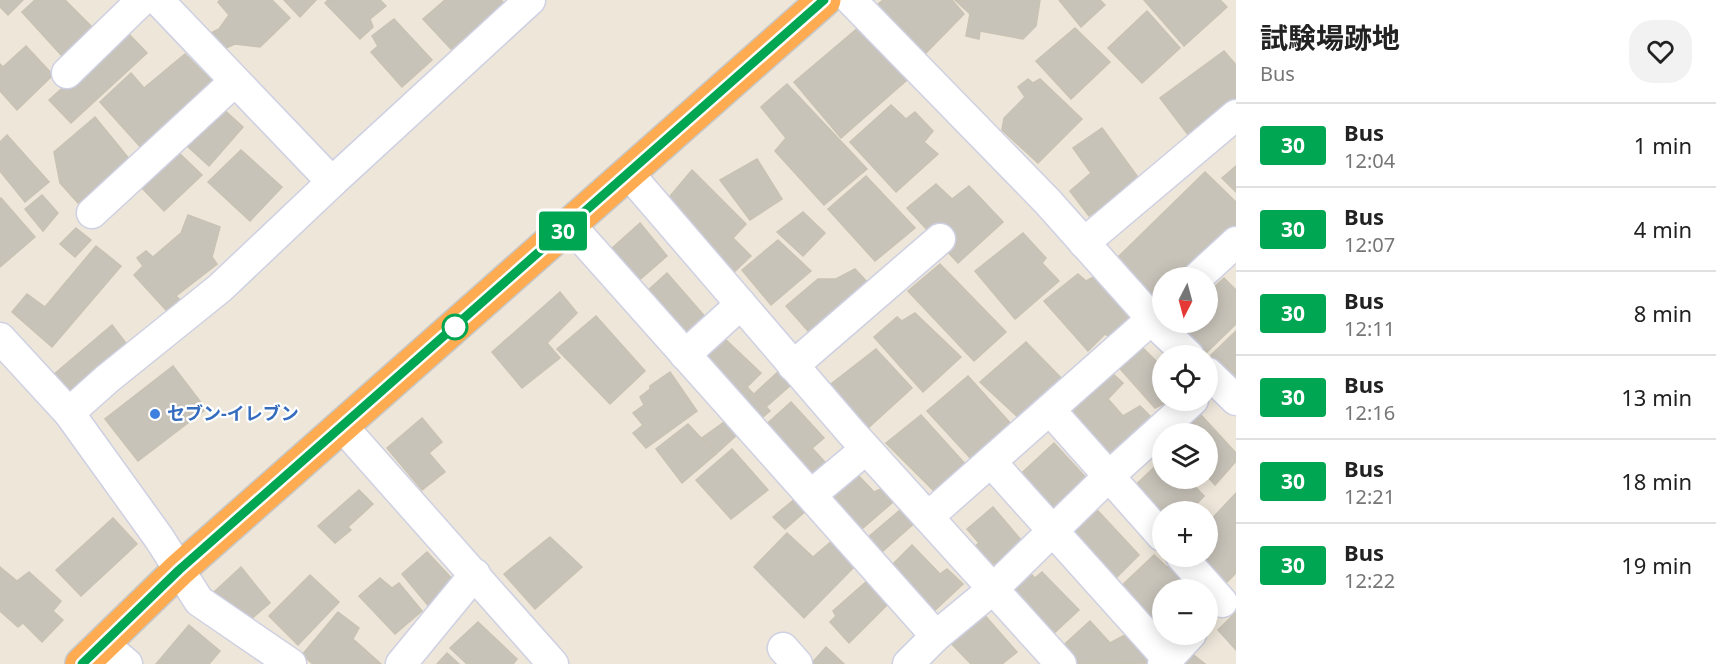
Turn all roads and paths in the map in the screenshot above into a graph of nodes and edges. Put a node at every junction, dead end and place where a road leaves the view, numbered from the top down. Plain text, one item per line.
1 (142, 0) edge
2 (158, 0) edge
3 (530, 0) edge
4 (824, 0) edge
5 (851, 0) edge
6 (67, 73) dead end
7 (235, 81) junction
8 (1236, 115) edge
9 (629, 174) junction
10 (332, 183) junction
11 (92, 213) dead end
12 (570, 225) junction
13 (940, 239) dead end
14 (1236, 242) edge
15 (1084, 243) junction
16 (1209, 267) edge
17 (741, 304) junction
18 (1152, 309) edge
19 (1152, 318) edge
20 (1171, 333) edge
21 (0, 338) edge
22 (1181, 345) edge
23 (686, 355) junction
24 (793, 366) junction
25 (1050, 410) junction
26 (1181, 411) edge
27 (69, 413) junction
28 (342, 426) junction
29 (866, 449) junction
30 (991, 462) junction
31 (1109, 476) junction
32 (811, 495) junction
33 (928, 517) junction
34 (1152, 525) edge
35 (1054, 530) junction
36 (1191, 567) edge
37 (179, 570) junction
38 (476, 574) junction
39 (993, 589) junction
40 (1222, 602) edge
41 (936, 636) junction
42 (1180, 645) edge
43 (92, 653) edge
44 (1165, 661) edge
45 (127, 664) edge
46 (291, 664) edge
47 (401, 664) edge
48 (553, 664) edge
49 (908, 664) edge
50 (1061, 664) edge

1 - 6 street
2 - 7 street
3 - 10 street
4 - 9 highway
5 - 15 street
7 - 10 street
7 - 11 street
8 - 15 street
9 - 12 highway
9 - 17 street
10 - 27 street
12 - 23 street
12 - 28 highway
13 - 24 street
14 - 16 street
15 - 18 street
17 - 23 street
17 - 24 street
19 - 25 street
20 - 22 street
21 - 27 street
23 - 32 street
24 - 29 street
25 - 30 street
25 - 31 street
26 - 31 street
27 - 37 street
28 - 37 highway
28 - 38 street
29 - 32 street
29 - 33 street
30 - 33 street
30 - 35 street
31 - 34 street
31 - 35 street
32 - 41 street
33 - 39 street
35 - 39 street
35 - 44 street
36 - 40 street
37 - 43 highway
37 - 46 street
38 - 47 street
38 - 48 street
39 - 41 street
39 - 50 street
41 - 49 street
42 - 44 street
43 - 45 street

